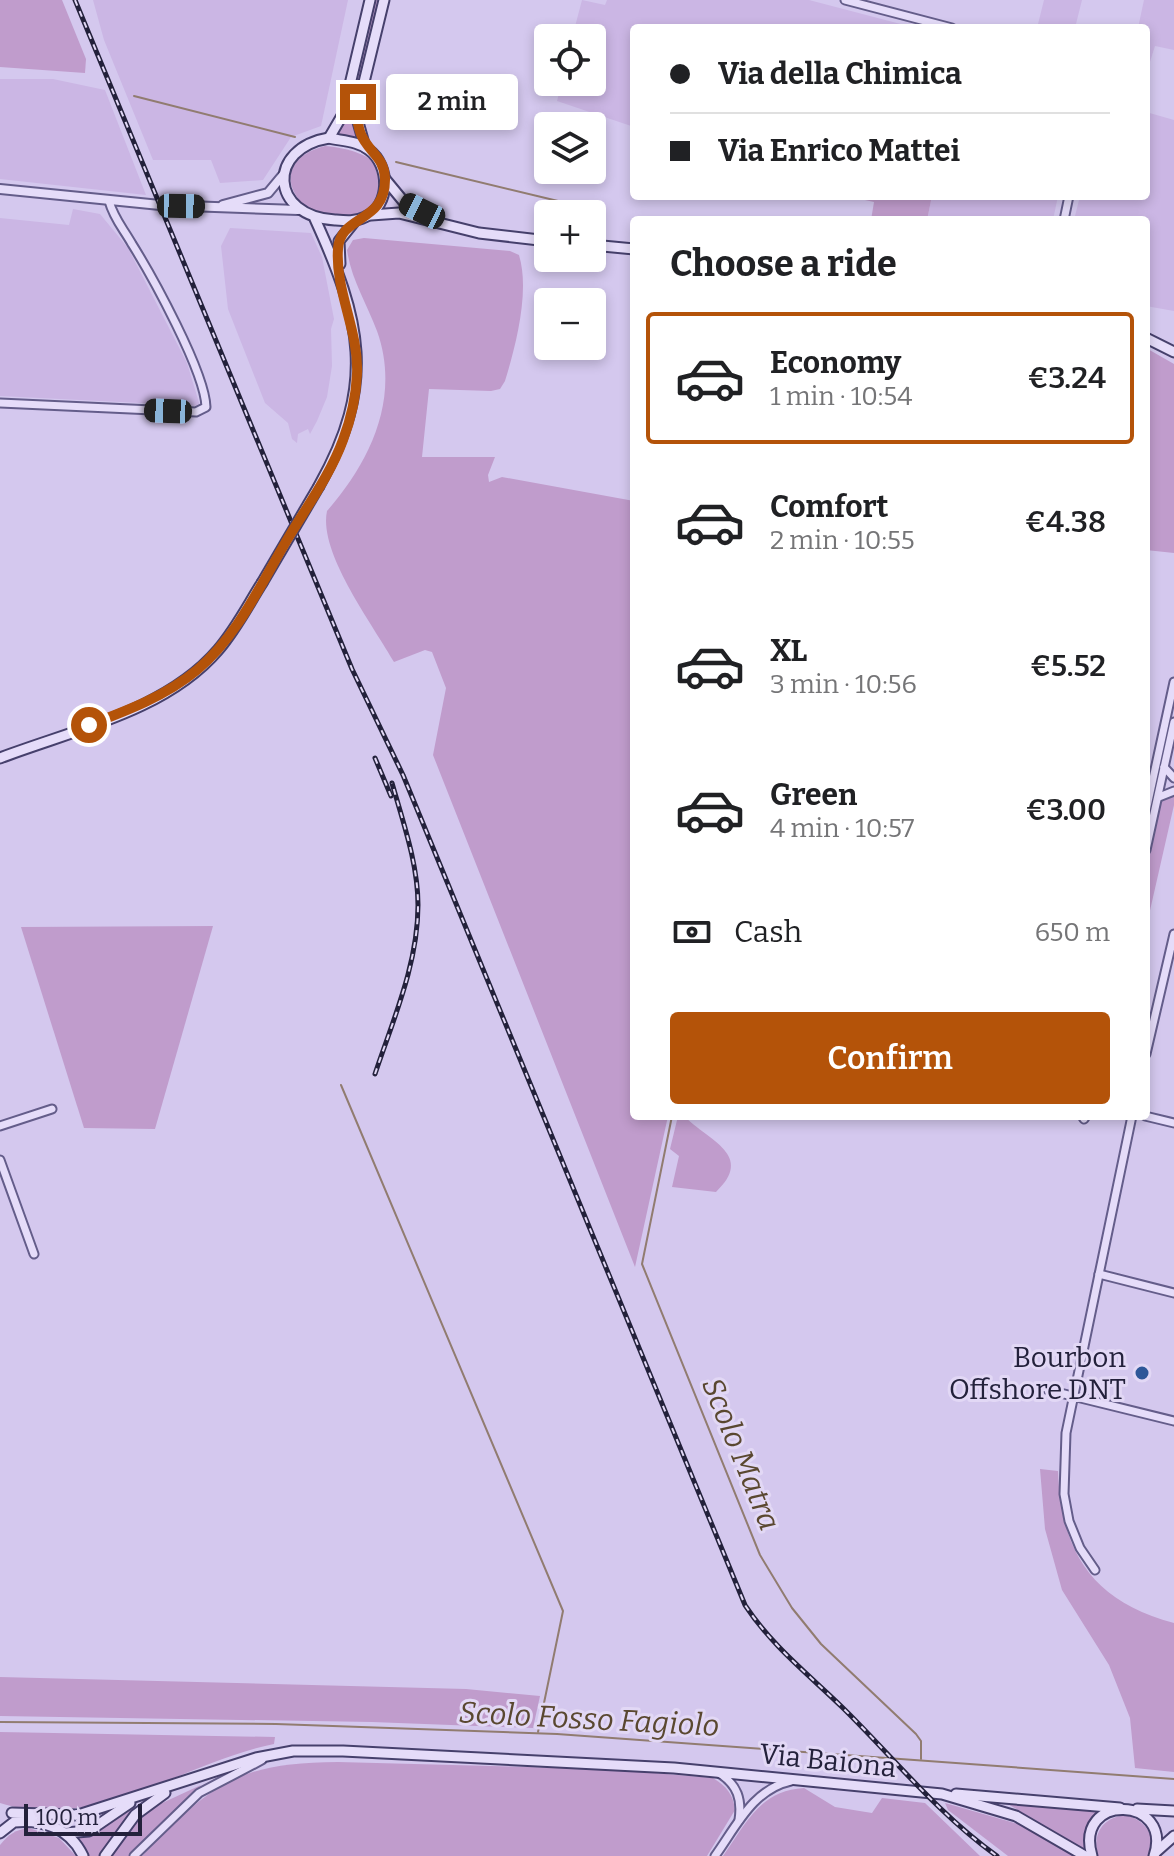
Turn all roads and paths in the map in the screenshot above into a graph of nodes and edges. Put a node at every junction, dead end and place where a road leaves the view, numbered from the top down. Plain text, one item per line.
1 (370, 0) edge
2 (384, 0) edge
3 (845, 0) edge
4 (937, 24) edge
5 (329, 138) junction
6 (365, 147) junction
7 (285, 171) junction
8 (385, 179) junction
9 (0, 189) edge
10 (109, 201) junction
11 (213, 207) junction
12 (298, 210) junction
13 (371, 215) junction
14 (315, 219) junction
15 (355, 221) junction
16 (459, 227) junction
17 (534, 239) edge
18 (606, 246) edge
19 (630, 249) edge
20 (342, 283) junction
21 (1150, 340) edge
22 (1174, 352) edge
23 (0, 403) edge
24 (1174, 682) edge
25 (1167, 715) junction
26 (1174, 722) edge
27 (0, 758) edge
28 (1164, 767) junction
29 (1174, 779) edge
30 (1161, 784) junction
31 (1174, 791) edge
32 (1150, 793) edge
33 (1157, 799) junction
34 (1150, 811) edge
35 (1150, 831) edge
36 (1174, 934) edge
37 (1172, 956) edge
38 (1150, 1039) edge
39 (52, 1109) dead end
40 (1150, 1117) edge
41 (1131, 1120) edge
42 (1174, 1123) edge
43 (0, 1126) edge
44 (0, 1160) edge
45 (34, 1254) dead end
46 (1099, 1274) junction
47 (1174, 1293) edge
48 (1048, 1390) dead end
49 (1073, 1395) junction
50 (1174, 1421) edge
51 (1095, 1570) dead end
52 (278, 1753) junction
53 (716, 1772) junction
54 (801, 1779) junction
55 (178, 1785) junction
56 (942, 1794) junction
57 (136, 1798) junction
58 (1123, 1808) junction
59 (0, 1810) edge
60 (1174, 1811) edge
61 (12, 1813) junction
62 (40, 1822) junction
63 (738, 1823) junction
64 (0, 1833) edge
65 (65, 1833) junction
66 (1174, 1836) edge
67 (1155, 1854) edge
68 (83, 1856) edge
69 (105, 1856) edge
70 (134, 1856) edge
71 (715, 1856) edge
72 (1085, 1856) edge
73 (1092, 1856) edge

1 - 5 main road
2 - 6 main road
3 - 4 street
5 - 6 main road
5 - 7 main road
6 - 8 main road
7 - 11 street
7 - 12 main road
8 - 13 main road
8 - 16 main road
9 - 10 street
10 - 11 street
10 - 23 street
11 - 12 street
12 - 14 main road
13 - 15 main road
13 - 16 main road
14 - 15 main road
14 - 20 main road
15 - 20 main road
16 - 17 main road
18 - 19 main road
20 - 27 main road, bridge
21 - 22 main road
24 - 25 street
25 - 30 street
25 - 32 street
26 - 28 street
28 - 29 street
28 - 30 street
29 - 30 street
30 - 31 street
30 - 33 street
30 - 34 street
31 - 33 street
33 - 35 street
36 - 37 street
37 - 38 street
39 - 43 street
40 - 42 street
41 - 46 street
44 - 45 street
46 - 47 street
46 - 49 street
48 - 49 street
49 - 50 street
49 - 51 street
52 - 53 main road, Via Baiona
52 - 55 main road, Via Baiona
52 - 70 street, Via Baiona
53 - 54 main road, Via Baiona
53 - 63 street
54 - 56 main road, Via Baiona
54 - 63 street
55 - 57 main road, Via Baiona
55 - 69 main road, Via Baiona
56 - 58 main road, Via Baiona
56 - 72 main road, Via Baiona
57 - 61 main road, Via Baiona
57 - 65 main road, Via Baiona
58 - 60 main road, Via Baiona
58 - 67 main road
58 - 73 main road
59 - 61 main road, Via Baiona
61 - 62 main road, Via Baiona
62 - 64 main road
62 - 65 main road, Via Baiona
63 - 71 street
65 - 68 main road
66 - 67 main road

